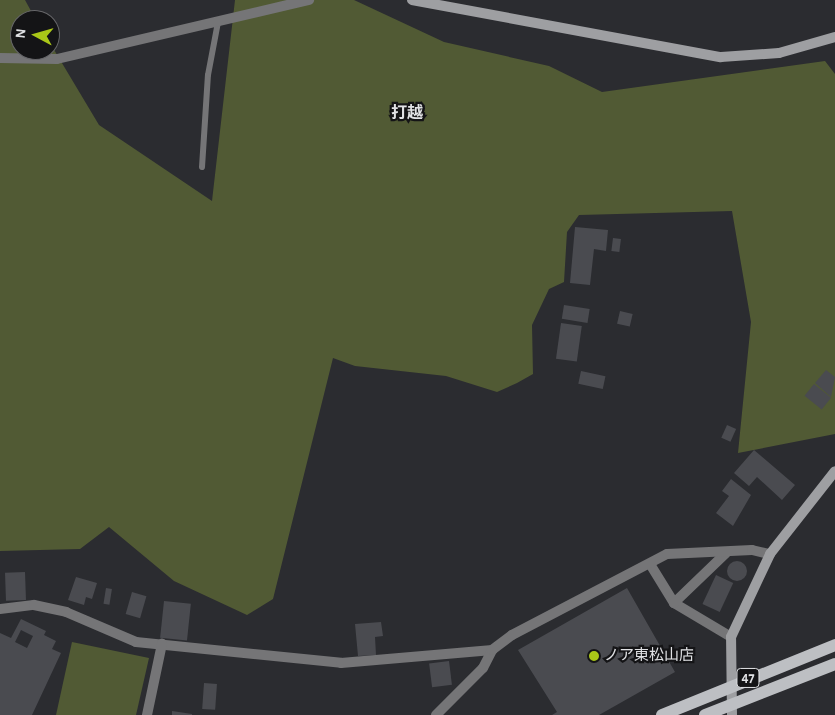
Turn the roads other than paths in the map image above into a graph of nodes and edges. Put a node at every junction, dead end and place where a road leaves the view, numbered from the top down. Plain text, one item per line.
1 (309, 0) edge
2 (412, 0) edge
3 (218, 22) junction
4 (835, 37) edge
5 (0, 58) edge
6 (202, 166) dead end
7 (835, 471) edge
8 (726, 553) junction
9 (770, 554) junction
10 (650, 564) junction
11 (674, 603) junction
12 (0, 609) edge
13 (731, 637) junction
14 (162, 644) junction
15 (835, 645) edge
16 (492, 650) junction
17 (835, 664) edge
18 (731, 685) junction
19 (732, 709) edge
20 (147, 715) edge
21 (436, 715) edge
22 (662, 715) edge
23 (705, 715) edge

1 - 3 street
2 - 4 street
3 - 5 street
3 - 6 lane
7 - 9 street
8 - 9 street
8 - 10 street
8 - 11 street
9 - 13 street
10 - 11 street
10 - 16 street
11 - 13 street
12 - 14 street
13 - 18 street
14 - 16 street
14 - 20 street
15 - 18 main road, 47
16 - 21 street
17 - 19 main road, 47
18 - 19 street
18 - 22 main road, 47
19 - 23 main road, 47

